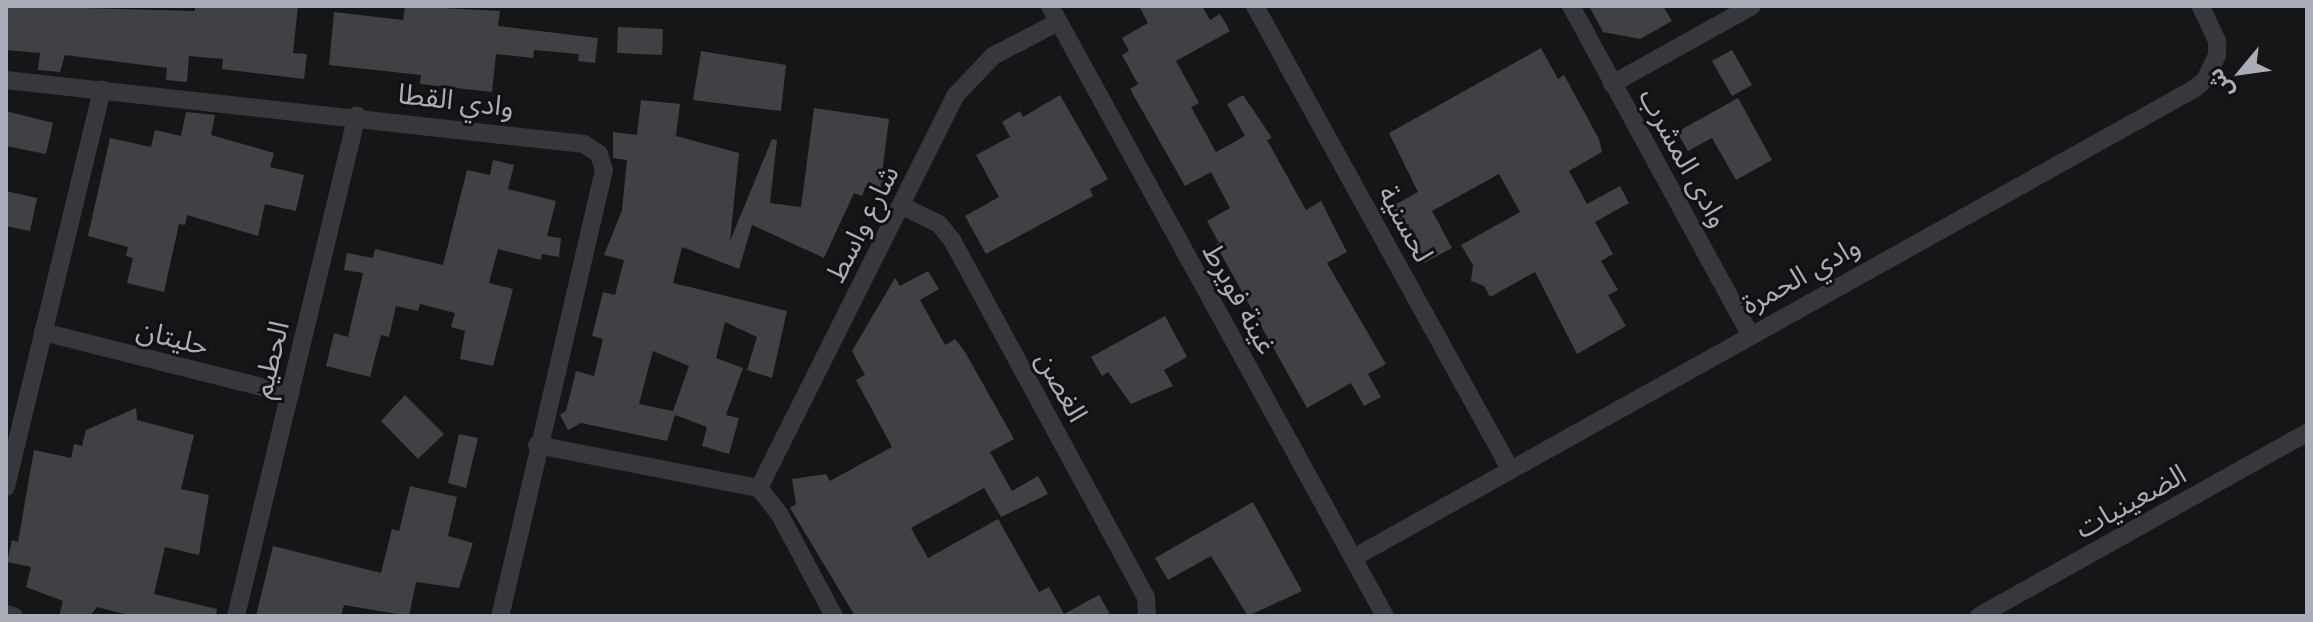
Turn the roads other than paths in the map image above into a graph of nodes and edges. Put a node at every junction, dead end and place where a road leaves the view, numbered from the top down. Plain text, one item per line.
1 (1255, 6) edge
2 (1571, 6) edge
3 (1752, 6) edge
4 (2201, 6) edge
5 (1053, 14) edge
6 (6, 80) edge
7 (1612, 84) junction
8 (102, 89) junction
9 (357, 115) junction
10 (902, 206) junction
11 (43, 332) junction
12 (1750, 334) junction
13 (290, 394) junction
14 (2307, 433) edge
15 (537, 445) junction
16 (1509, 467) junction
17 (6, 487) edge
18 (759, 488) junction
19 (1353, 558) junction
20 (6, 614) edge
21 (14, 616) edge
22 (236, 616) edge
23 (500, 616) edge
24 (834, 616) edge
25 (1147, 616) edge
26 (1385, 616) edge
27 (1979, 616) edge

1 - 16 street, لحسنية
2 - 7 street, وادى المشرب
3 - 7 street
4 - 12 street, وادي الحمرة
5 - 10 street, شارع واسط
5 - 19 street, غينة فويرط
6 - 8 street, وادي القطا
7 - 12 street, وادى المشرب
8 - 9 street, وادي القطا
8 - 11 street
9 - 13 street, الحطيم
9 - 15 street, وادي القطا
10 - 18 street, شارع واسط
10 - 25 street, الغصن
11 - 13 street, حليتان
11 - 17 street
12 - 16 street, وادي الحمرة
13 - 22 street, الحطيم
14 - 27 street, الضعينيات
15 - 18 street
15 - 23 street, وادي القطا
16 - 19 street, وادي الحمرة
18 - 24 street
19 - 26 street, غينة فويرط
20 - 21 street

